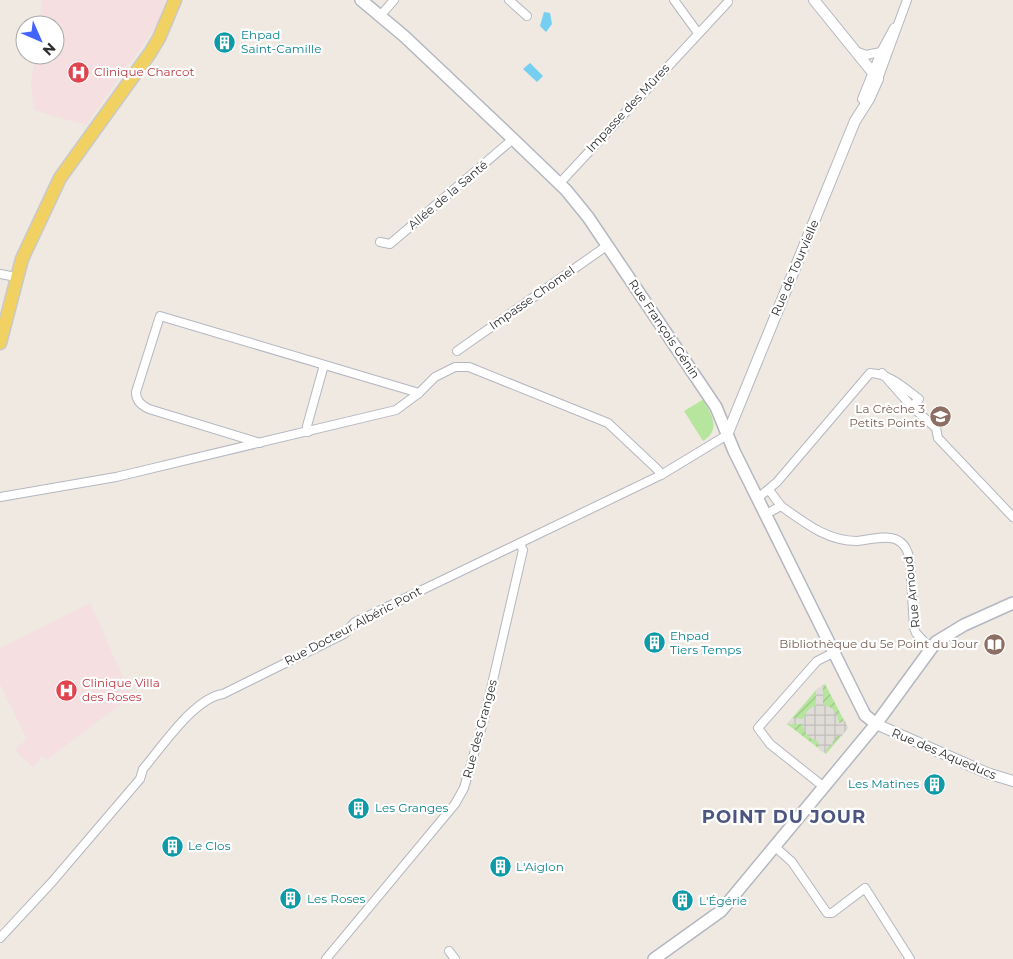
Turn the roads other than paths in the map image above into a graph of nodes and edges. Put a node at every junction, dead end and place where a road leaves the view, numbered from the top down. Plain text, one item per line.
1 (175, 0) edge
2 (361, 0) edge
3 (394, 0) edge
4 (510, 0) edge
5 (674, 0) edge
6 (814, 0) edge
7 (907, 0) edge
8 (728, 2) dead end
9 (380, 16) junction
10 (527, 16) dead end
11 (898, 22) junction
12 (698, 33) junction
13 (858, 52) junction
14 (881, 52) junction
15 (875, 75) junction
16 (513, 139) junction
17 (559, 184) junction
18 (380, 242) dead end
19 (608, 245) junction
20 (0, 274) edge
21 (16, 277) junction
22 (0, 343) edge
23 (457, 352) dead end
24 (324, 364) junction
25 (419, 393) junction
26 (308, 432) junction
27 (728, 435) junction
28 (261, 443) junction
29 (661, 475) junction
30 (769, 490) junction
31 (0, 496) edge
32 (758, 498) junction
33 (781, 506) junction
34 (766, 514) junction
35 (1013, 518) edge
36 (520, 544) junction
37 (1013, 603) edge
38 (930, 648) junction
39 (835, 652) junction
40 (876, 724) junction
41 (1013, 781) edge
42 (824, 788) junction
43 (774, 846) junction
44 (0, 938) edge
45 (449, 951) dead end
46 (326, 959) edge
47 (455, 959) edge
48 (654, 959) edge
49 (910, 959) edge

1 - 21 main road
2 - 9 main road, Rue François Génin
3 - 9 street
4 - 10 street
5 - 12 street
6 - 13 street
7 - 11 street, Rue de Tourvielle
8 - 12 street, Impasse des Mûres
9 - 16 main road, Rue François Génin
11 - 14 street, Rue de Tourvielle
11 - 15 street, Rue de Tourvielle
12 - 17 street, Impasse des Mûres
13 - 14 street
13 - 15 street
14 - 15 street, Rue de Tourvielle
15 - 27 street, Rue de Tourvielle
16 - 17 main road, Rue François Génin
16 - 18 street, Allée de la Santé
17 - 19 main road, Rue François Génin
19 - 23 street, Impasse Chomel
19 - 27 main road, Rue François Génin
20 - 21 street
21 - 22 main road
24 - 25 street
24 - 26 street
24 - 28 street
25 - 26 street
25 - 29 street
26 - 28 street
27 - 29 street, Rue Docteur Albéric Pont
27 - 32 main road, Rue François Génin
28 - 31 street
29 - 36 street, Rue Docteur Albéric Pont
30 - 32 street
30 - 33 street, Rue Arnoud
30 - 35 street
32 - 34 main road, Rue François Génin
33 - 34 street
33 - 38 street, Rue Arnoud
34 - 39 main road, Rue François Génin
36 - 44 street, Rue Docteur Albéric Pont
36 - 46 street, Rue des Granges
37 - 38 main road
38 - 40 main road
39 - 40 main road, Rue François Génin
39 - 42 street
40 - 41 street, Rue des Aqueducs
40 - 42 main road
42 - 43 main road
43 - 48 main road
43 - 49 street
45 - 47 street

